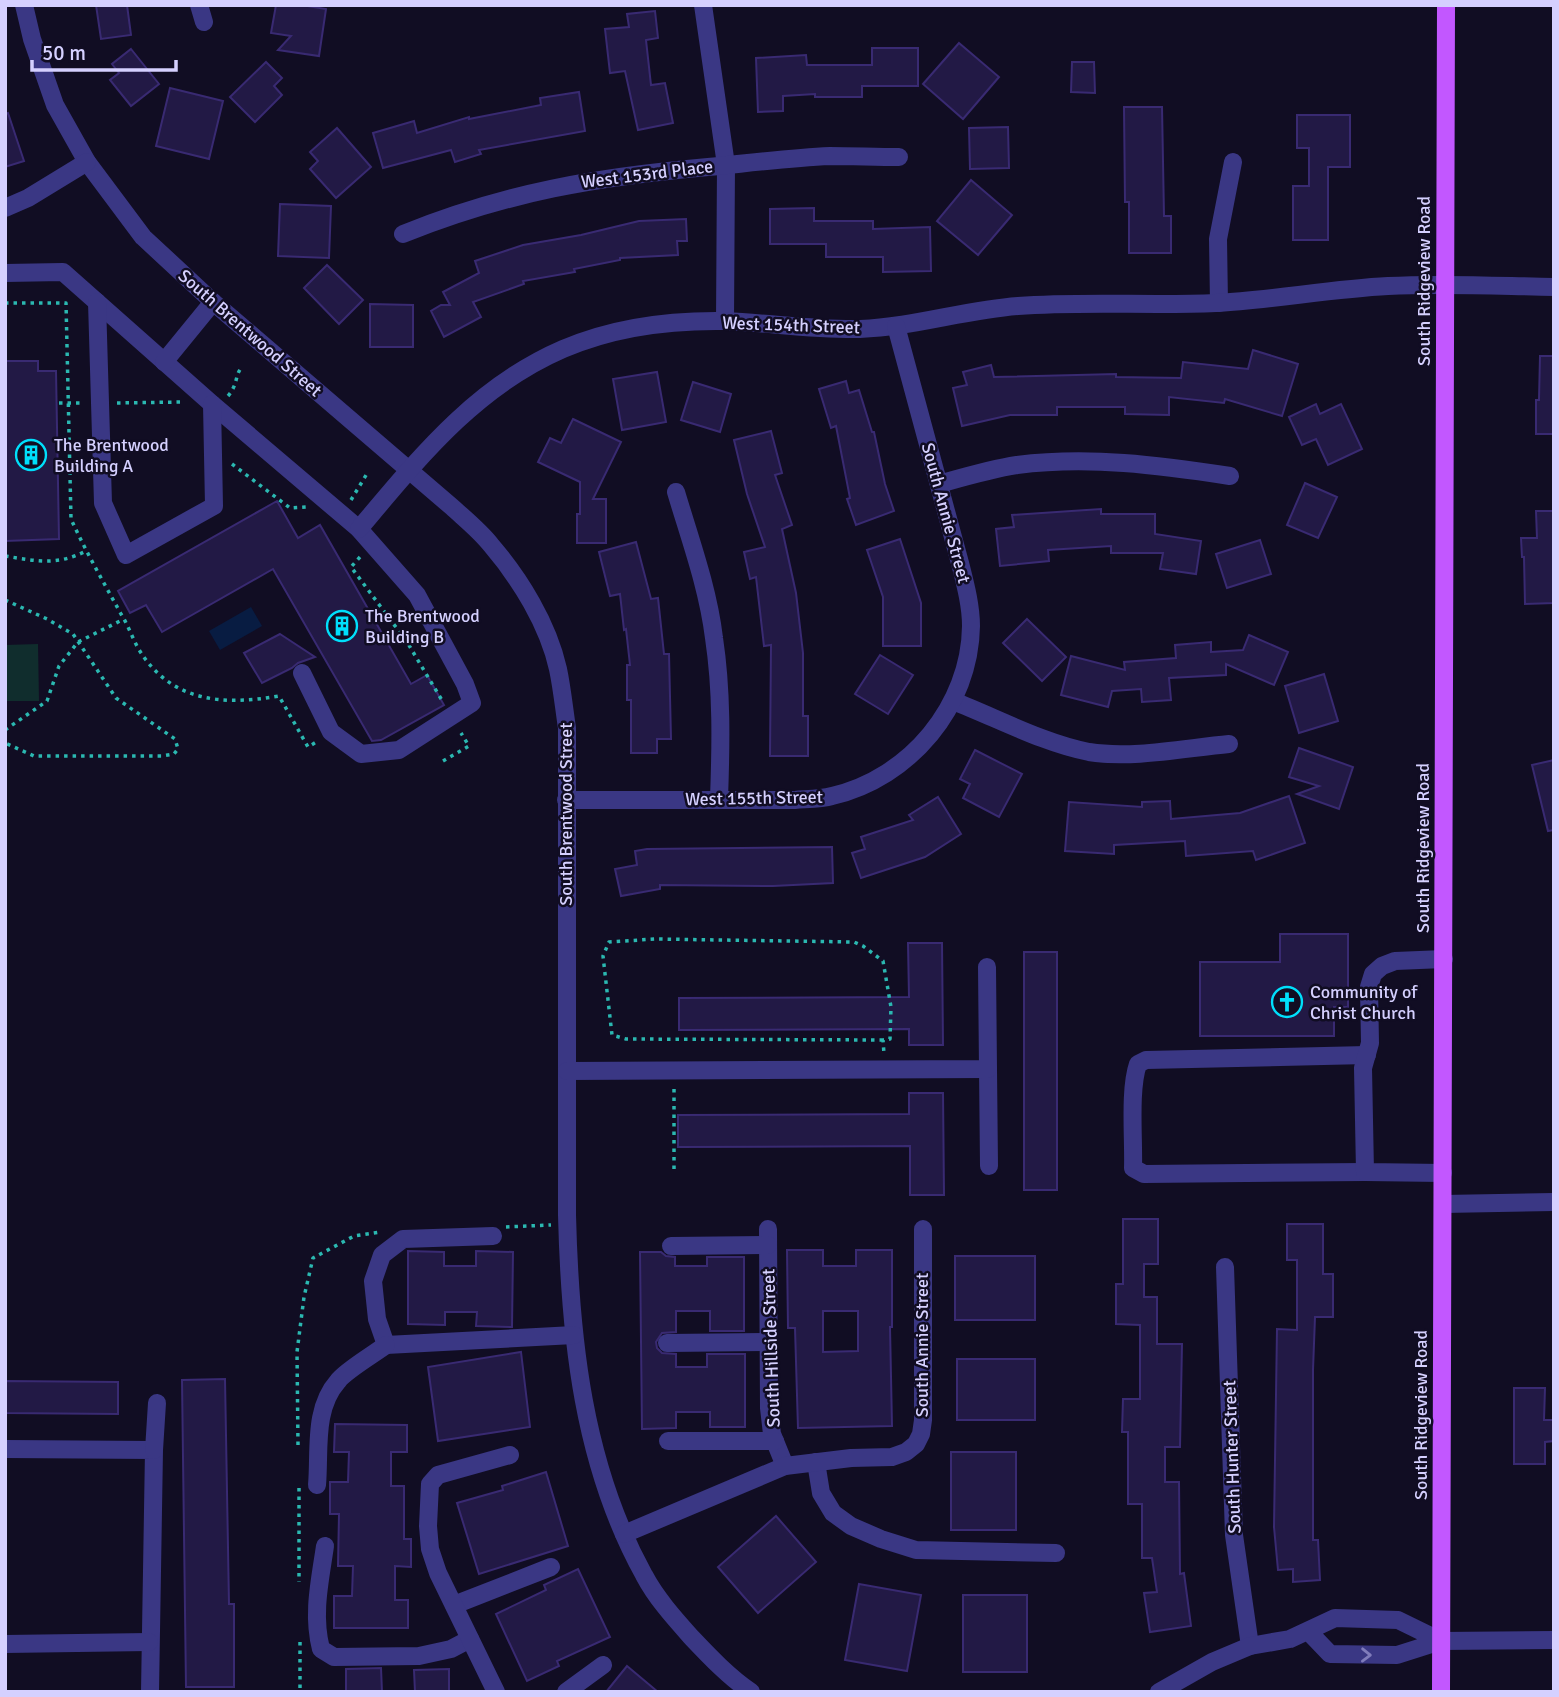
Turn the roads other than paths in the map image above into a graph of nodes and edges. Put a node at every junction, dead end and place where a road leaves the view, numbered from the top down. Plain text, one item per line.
1 (24, 5) edge
2 (703, 5) edge
3 (1446, 5) edge
4 (900, 157) dead end
5 (87, 162) junction
6 (1233, 162) dead end
7 (726, 165) junction
8 (5, 208) edge
9 (403, 234) dead end
10 (5, 273) edge
11 (1445, 284) junction
12 (1554, 287) edge
13 (97, 302) junction
14 (213, 302) junction
15 (1219, 303) junction
16 (725, 321) junction
17 (896, 326) junction
18 (164, 362) junction
19 (212, 404) junction
20 (409, 469) junction
21 (1230, 476) dead end
22 (939, 484) junction
23 (676, 492) dead end
24 (359, 528) junction
25 (302, 673) dead end
26 (953, 701) junction
27 (1229, 744) dead end
28 (719, 799) junction
29 (566, 800) junction
30 (1444, 960) junction
31 (987, 967) dead end
32 (1367, 1055) junction
33 (988, 1069) junction
34 (567, 1071) junction
35 (989, 1166) dead end
36 (1365, 1172) junction
37 (1443, 1173) junction
38 (1554, 1202) edge
39 (1443, 1204) junction
40 (923, 1229) dead end
41 (493, 1236) dead end
42 (671, 1245) dead end
43 (1225, 1267) dead end
44 (574, 1335) junction
45 (769, 1342) junction
46 (667, 1343) dead end
47 (386, 1345) junction
48 (158, 1403) dead end
49 (668, 1441) dead end
50 (775, 1441) junction
51 (5, 1449) edge
52 (154, 1450) junction
53 (510, 1455) dead end
54 (816, 1462) junction
55 (785, 1466) junction
56 (317, 1485) dead end
57 (624, 1534) junction
58 (325, 1546) dead end
59 (1056, 1553) dead end
60 (551, 1567) dead end
61 (454, 1605) junction
62 (1308, 1631) junction
63 (1554, 1640) edge
64 (1441, 1641) junction
65 (149, 1642) junction
66 (5, 1644) edge
67 (474, 1646) junction
68 (1250, 1646) junction
69 (603, 1665) dead end
70 (741, 1689) edge
71 (149, 1692) edge
72 (496, 1692) edge
73 (566, 1692) edge
74 (1159, 1692) edge
75 (1441, 1692) edge

1 - 5 street, South Brentwood Street
2 - 7 street
3 - 11 main road, South Ridgeview Road
4 - 7 street, West 153rd Place
5 - 8 street
5 - 14 street, South Brentwood Street
6 - 15 street
7 - 9 street, West 153rd Place
7 - 16 street
10 - 13 street
11 - 12 street, West 154th Street
11 - 15 street, West 154th Street
11 - 30 main road, South Ridgeview Road
13 - 18 street
13 - 19 street
14 - 18 street
14 - 20 street, South Brentwood Street
15 - 17 street, West 154th Street
16 - 17 street, West 154th Street
16 - 20 street, West 154th Street
17 - 22 street, South Annie Street
18 - 19 street
19 - 24 street
20 - 24 street, West 154th Street
20 - 29 street, South Brentwood Street
21 - 22 street
22 - 26 street, South Annie Street
23 - 28 street
24 - 25 street
26 - 27 street
26 - 28 street, West 155th Street
28 - 29 street, West 155th Street
29 - 34 street, South Brentwood Street
30 - 32 street
30 - 37 main road, South Ridgeview Road
31 - 33 street
32 - 36 street
32 - 36 street
33 - 34 street
33 - 35 street
34 - 44 street, South Brentwood Street
36 - 37 street
37 - 39 main road, South Ridgeview Road
38 - 39 street
39 - 64 main road, South Ridgeview Road
40 - 54 street, South Annie Street
41 - 47 street
42 - 45 street, South Hillside Street
43 - 68 street, South Hunter Street
44 - 47 street
44 - 57 street, South Brentwood Street
45 - 46 street
45 - 50 street, South Hillside Street
47 - 56 street
48 - 52 street
49 - 50 street
50 - 55 street, South Hillside Street
51 - 52 street
52 - 65 street
53 - 61 street
54 - 55 street, South Annie Street
54 - 59 street
55 - 57 street, South Annie Street
57 - 70 street, South Brentwood Street
58 - 67 street
60 - 61 street
61 - 67 street
62 - 64 street
62 -> 64 street
62 - 68 street
63 - 64 street
64 - 75 main road, South Ridgeview Road
65 - 66 street
65 - 71 street
67 - 72 street
68 - 74 street
69 - 73 street

